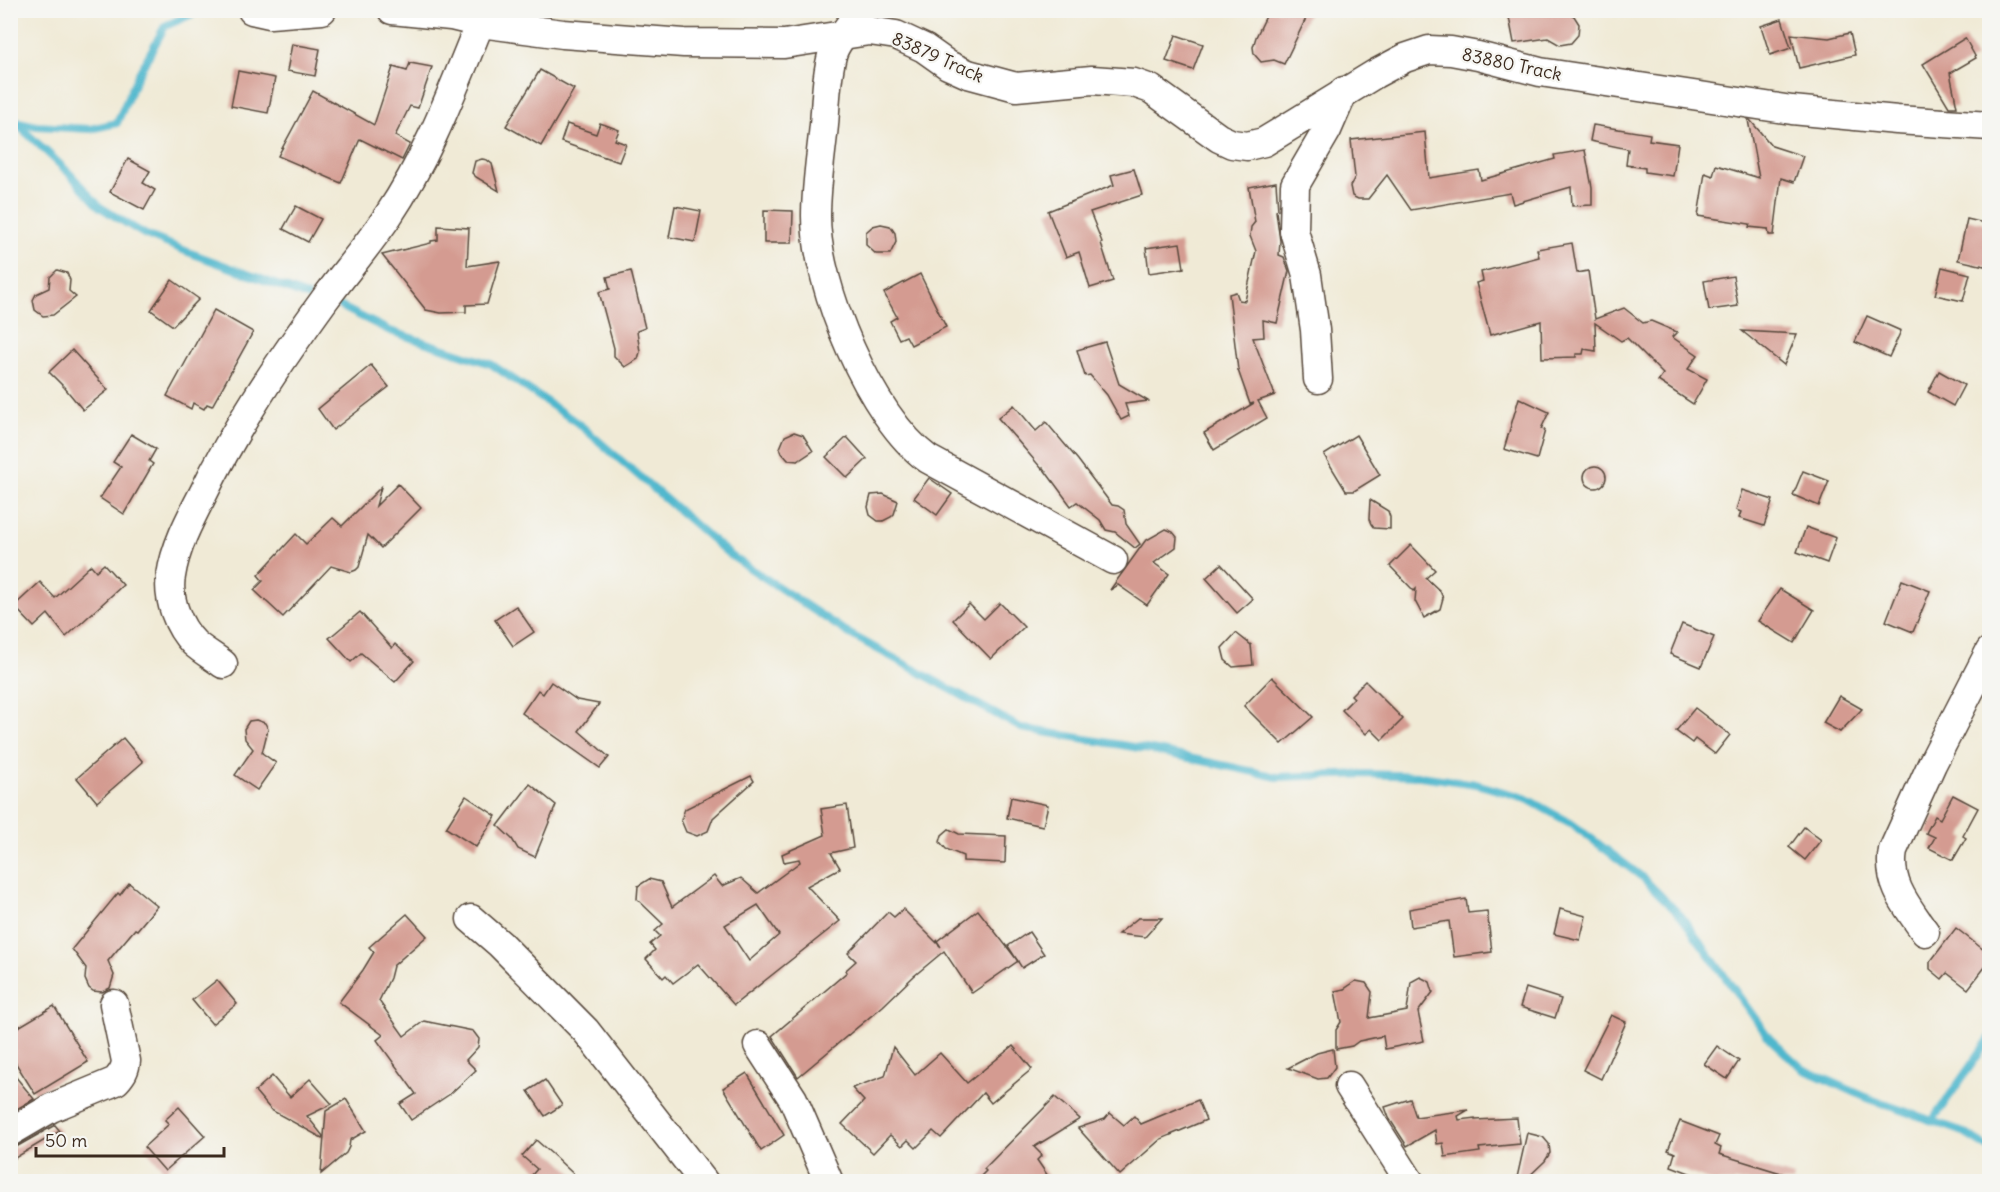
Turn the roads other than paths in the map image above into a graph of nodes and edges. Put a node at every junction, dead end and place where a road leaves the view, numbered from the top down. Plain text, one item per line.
1 (252, 10) edge
2 (322, 10) edge
3 (392, 10) edge
4 (861, 10) edge
5 (480, 23) junction
6 (843, 36) junction
7 (1344, 91) junction
8 (1989, 126) edge
9 (1318, 379) dead end
10 (1113, 560) dead end
11 (1989, 651) edge
12 (223, 664) dead end
13 (471, 919) dead end
14 (1925, 932) dead end
15 (114, 1004) dead end
16 (758, 1045) dead end
17 (1349, 1086) dead end
18 (10, 1132) edge
19 (704, 1182) edge
20 (830, 1182) edge
21 (1410, 1182) edge

1 - 2 street
3 - 5 street, 83879 Track
4 - 6 street
5 - 6 street, 83879 Track
5 - 12 street
6 - 7 street, 83879 Track
6 - 10 street
7 - 8 street, 83880 Track
7 - 9 street
11 - 14 street
13 - 19 street
15 - 18 street
16 - 20 street
17 - 21 street

